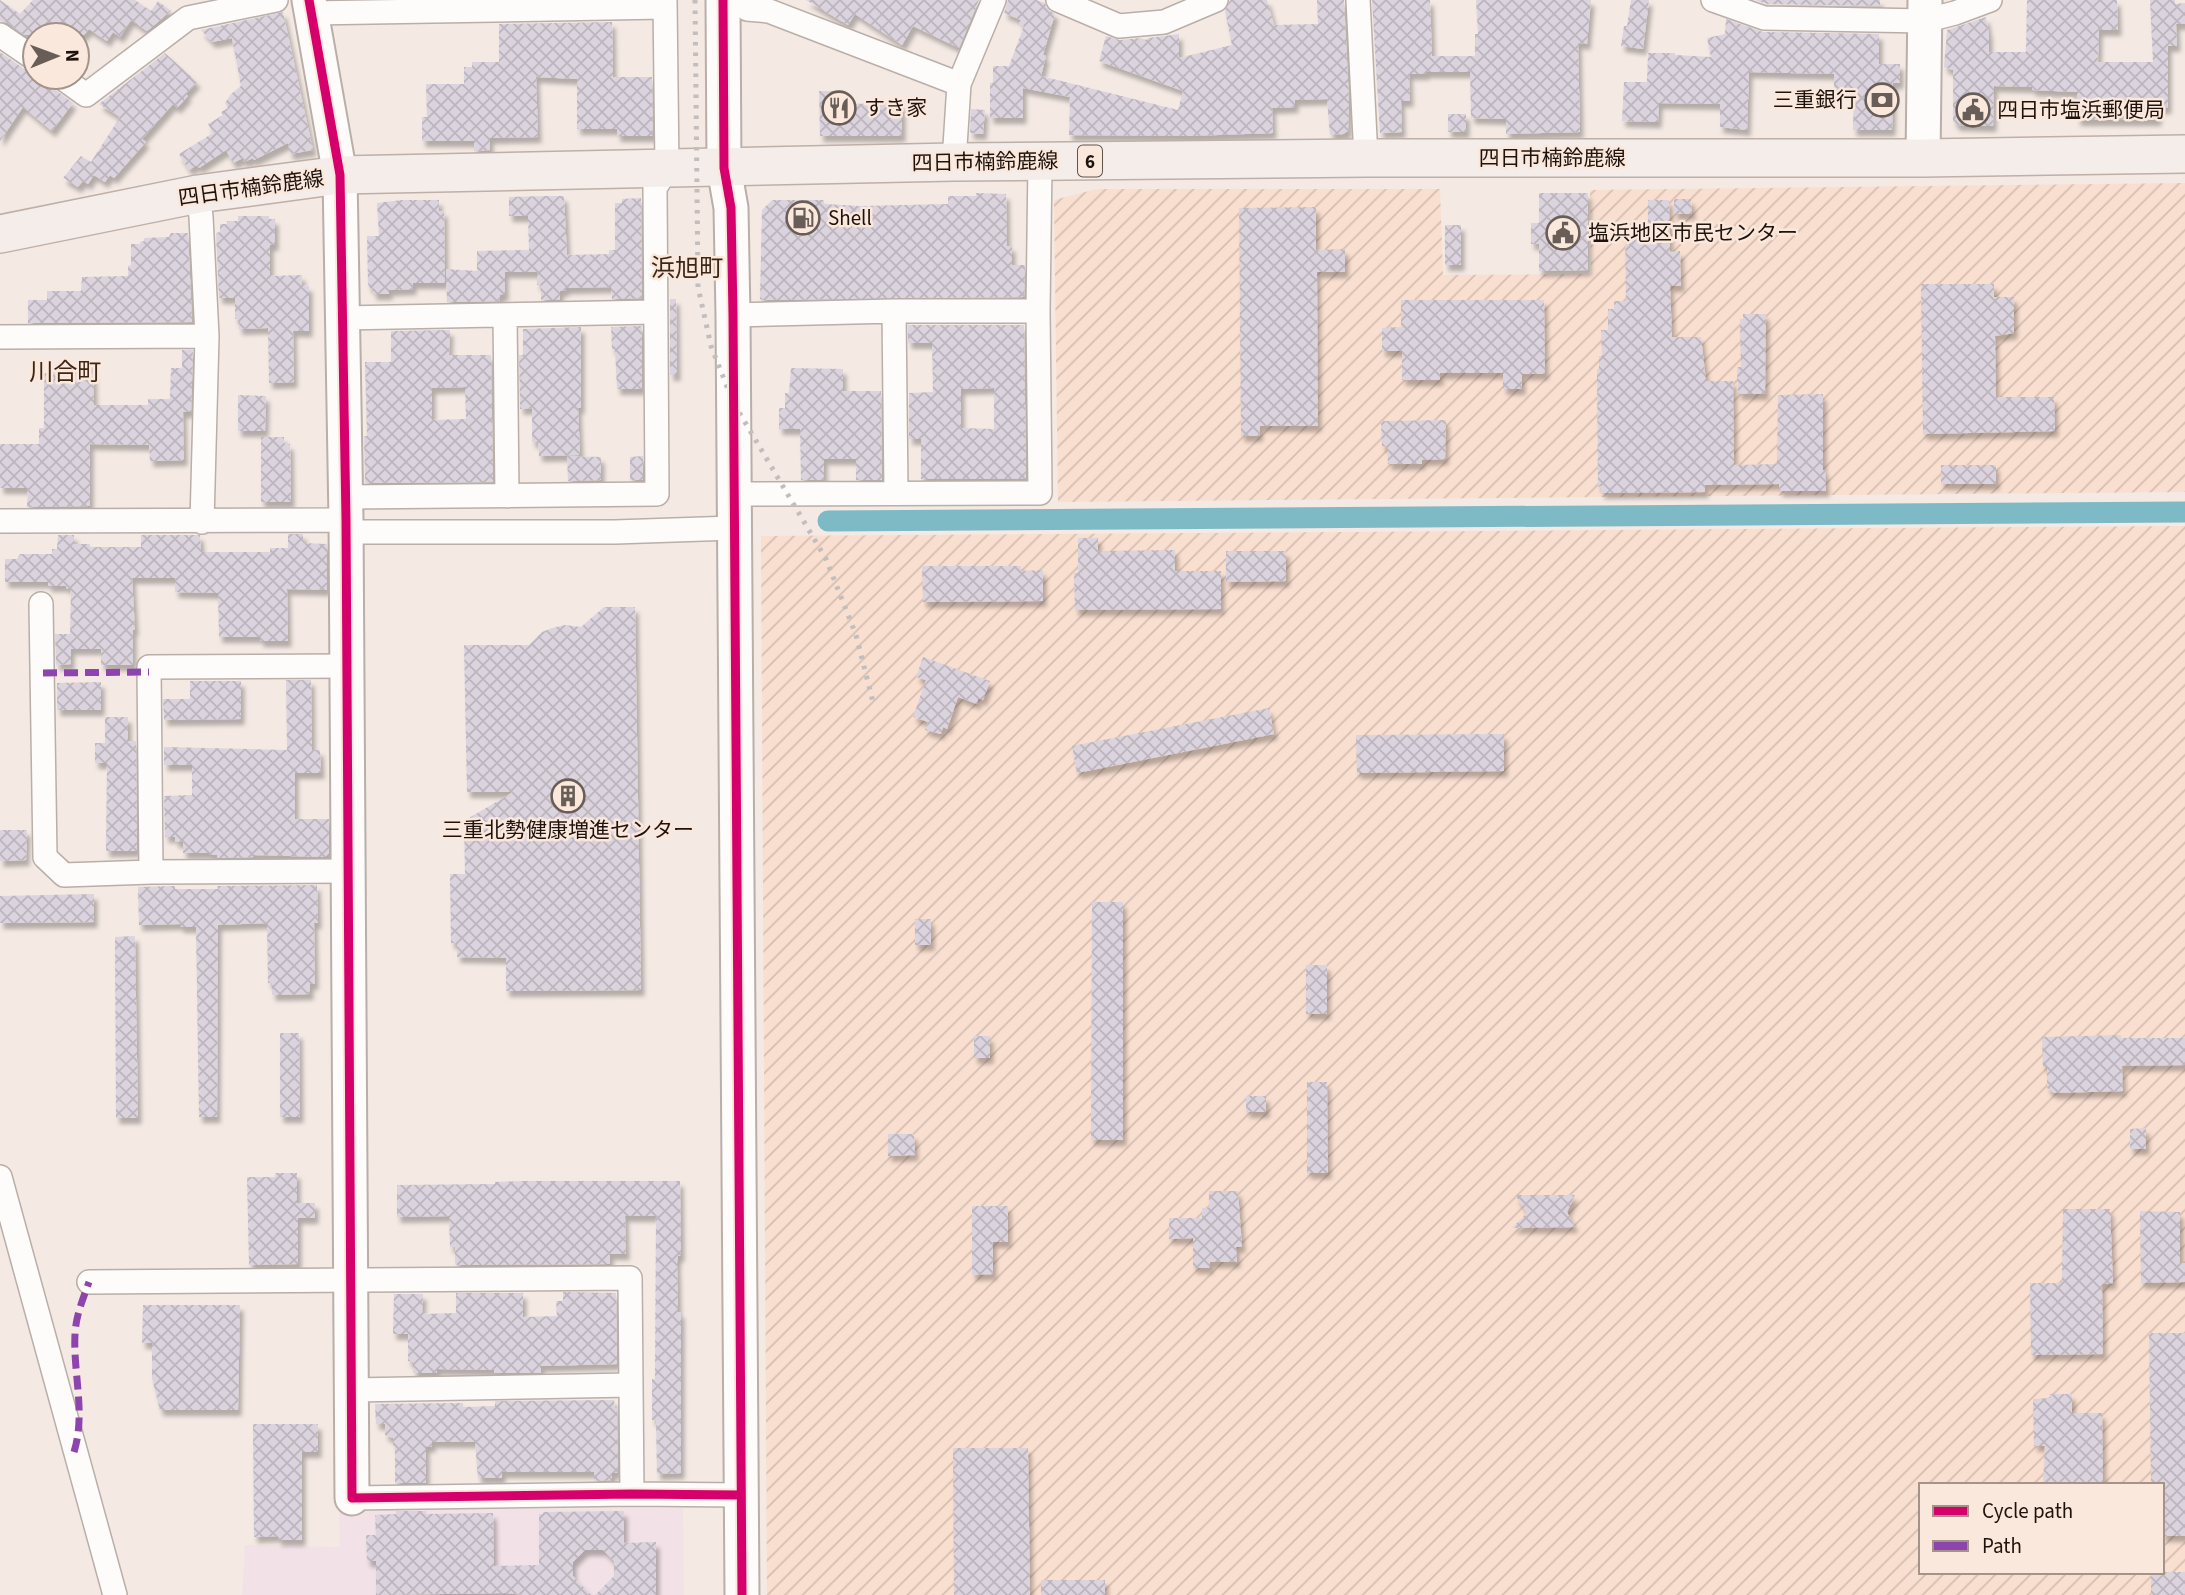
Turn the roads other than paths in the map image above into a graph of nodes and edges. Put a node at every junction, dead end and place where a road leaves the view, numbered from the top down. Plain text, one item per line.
1 (276, 0) edge
2 (723, 0) edge
3 (747, 0) edge
4 (994, 0) edge
5 (1216, 0) edge
6 (1358, 0) edge
7 (1713, 0) edge
8 (1990, 0) edge
9 (1072, 3) edge
10 (665, 4) edge
11 (310, 7) edge
12 (1924, 10) edge
13 (0, 35) edge
14 (21, 49) edge
15 (959, 84) junction
16 (91, 90) edge
17 (2185, 154) edge
18 (1366, 158) junction
19 (1923, 158) junction
20 (954, 162) junction
21 (1040, 162) junction
22 (724, 168) junction
23 (667, 169) junction
24 (340, 175) junction
25 (198, 194) junction
26 (0, 234) edge
27 (894, 311) junction
28 (1038, 311) junction
29 (655, 312) junction
30 (505, 315) junction
31 (733, 315) junction
32 (343, 318) junction
33 (207, 336) junction
34 (0, 337) edge
35 (897, 493) junction
36 (733, 494) junction
37 (507, 496) junction
38 (345, 516) junction
39 (0, 521) edge
40 (202, 522) junction
41 (733, 528) junction
42 (41, 604) dead end
43 (346, 666) junction
44 (348, 871) junction
45 (150, 872) junction
46 (0, 1177) edge
47 (351, 1279) junction
48 (89, 1282) dead end
49 (631, 1385) junction
50 (352, 1390) junction
51 (632, 1494) junction
52 (741, 1495) junction
53 (352, 1497) joint
54 (115, 1595) edge
55 (742, 1595) edge

1 - 16 street
2 - 22 street
3 - 15 street
4 - 15 street
5 - 9 street
6 - 18 street
7 - 12 street
8 - 12 street
10 - 11 street
10 - 23 street
11 - 24 street
12 - 19 street
13 - 14 street
15 - 20 street
17 - 19 main road, 四日市楠鈴鹿線 / 6
18 - 19 main road, 四日市楠鈴鹿線 / 6
18 - 21 main road, 四日市楠鈴鹿線 / 6
20 - 21 main road, 四日市楠鈴鹿線 / 6
20 - 22 main road, 四日市楠鈴鹿線 / 6
21 - 28 street
22 - 23 main road, 四日市楠鈴鹿線 / 6
22 - 31 street
23 - 24 main road, 四日市楠鈴鹿線 / 6
23 - 29 street
24 - 25 main road, 四日市楠鈴鹿線 / 6
24 - 32 street
25 - 26 main road, 四日市楠鈴鹿線 / 6
25 - 33 street
27 - 28 street
27 - 31 street
27 - 35 street
28 - 35 street
29 - 30 street
29 - 37 street
30 - 32 street
30 - 37 street
31 - 36 street
32 - 38 street
33 - 34 street
33 - 40 street
35 - 36 street
36 - 41 street
37 - 38 street
38 - 40 street
38 - 41 street
38 - 43 street
39 - 40 street
41 - 52 street
42 - 45 street
43 - 44 street
43 - 45 street
44 - 45 street
44 - 47 street
46 - 54 street
47 - 48 street
47 - 49 street
47 - 50 street
49 - 50 street
49 - 51 street
50 - 53 street
51 - 52 street
51 - 53 street
52 - 55 street

